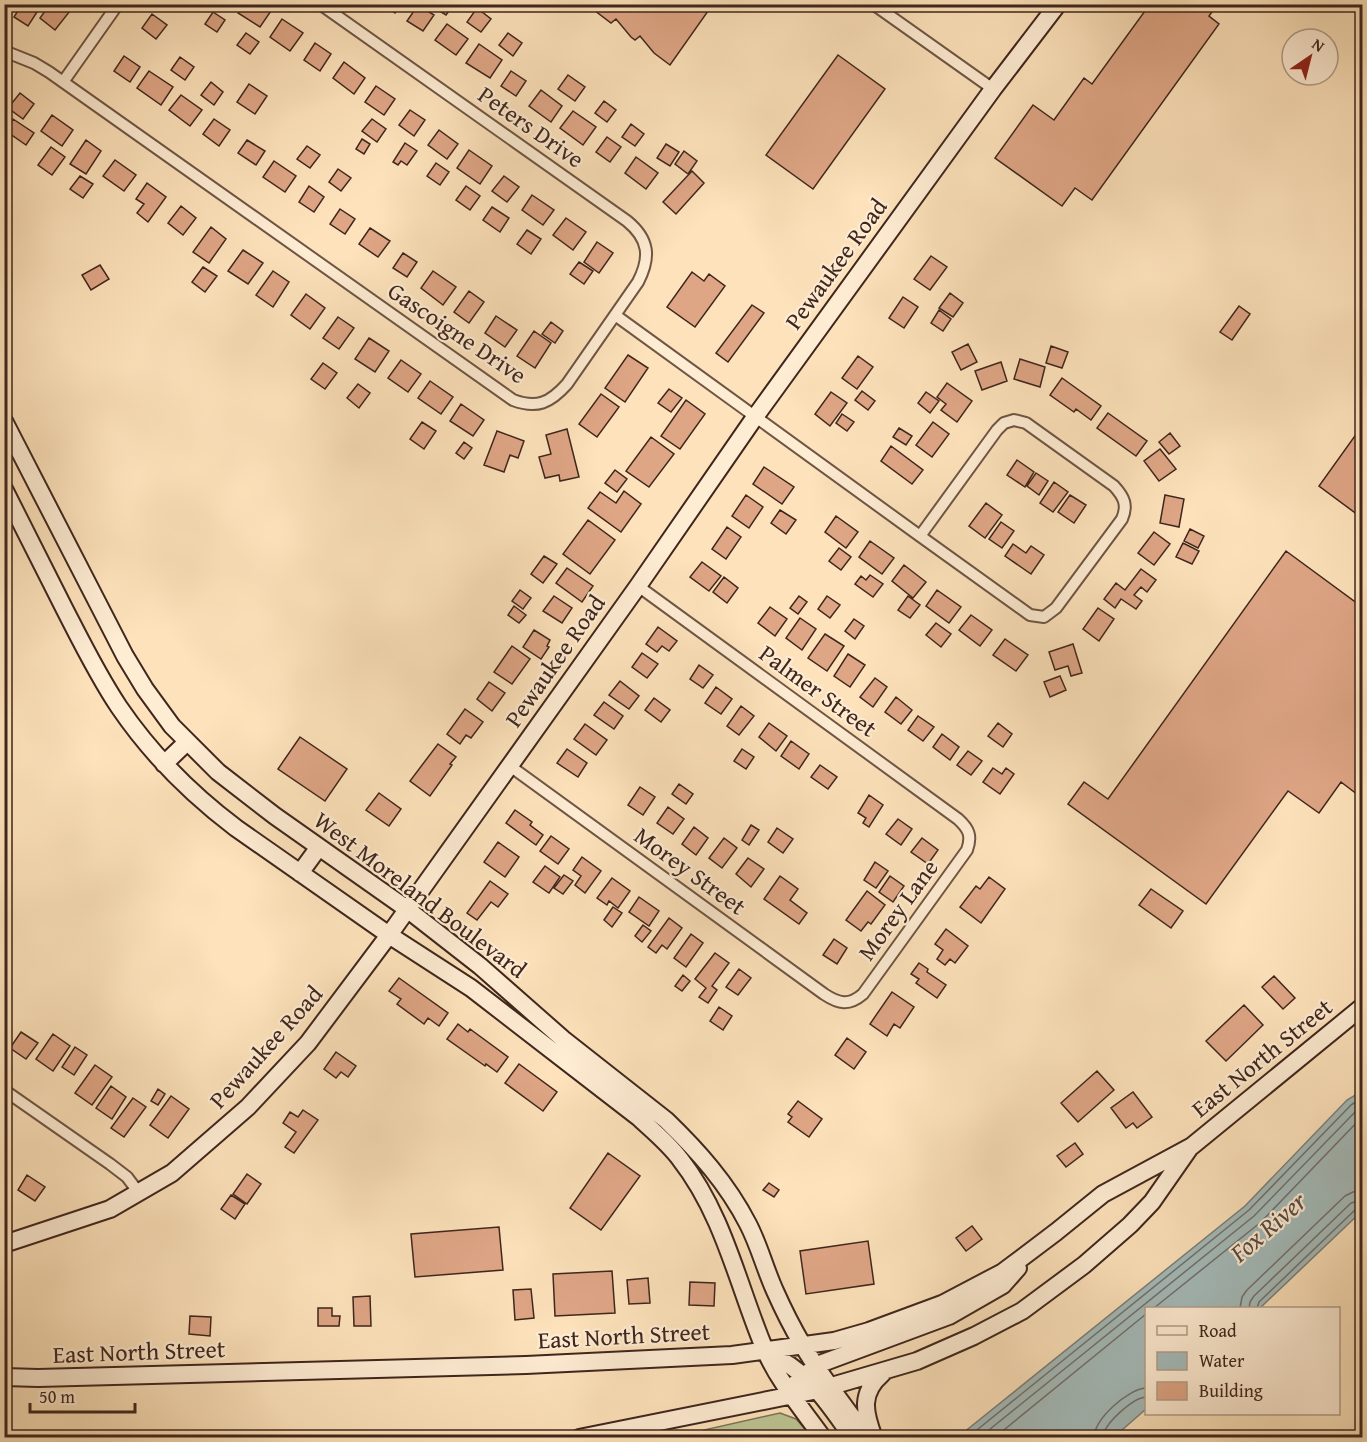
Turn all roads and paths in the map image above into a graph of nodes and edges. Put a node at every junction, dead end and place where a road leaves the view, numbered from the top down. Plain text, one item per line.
1 (118, 4) edge
2 (320, 4) edge
3 (873, 4) edge
4 (1058, 4) edge
5 (4, 51) edge
6 (63, 82) junction
7 (993, 88) junction
8 (615, 315) junction
9 (755, 417) junction
10 (4, 421) edge
11 (4, 489) edge
12 (920, 536) junction
13 (638, 586) junction
14 (187, 742) junction
15 (164, 764) junction
16 (510, 766) junction
17 (969, 833) joint
18 (320, 847) junction
19 (300, 873) junction
20 (407, 909) junction
21 (389, 935) junction
22 (848, 1003) joint
23 (1362, 1007) edge
24 (4, 1090) edge
25 (1192, 1146) junction
26 (139, 1193) junction
27 (4, 1244) edge
28 (1034, 1249) junction
29 (803, 1346) junction
30 (766, 1352) junction
31 (810, 1370) junction
32 (885, 1371) junction
33 (4, 1377) edge
34 (824, 1389) junction
35 (792, 1394) junction
36 (579, 1437) edge
37 (824, 1437) edge
38 (853, 1437) edge
39 (868, 1437) edge
40 (874, 1437) edge

1 - 6 street
2 - 8 street, Peters Drive
3 - 7 street
4 - 7 main road, Pewaukee Road
5 - 6 street, Gascoigne Drive
6 - 8 street, Gascoigne Drive
7 - 9 main road, Pewaukee Road
8 - 9 street
9 - 12 street
9 - 13 main road, Pewaukee Road
10 - 14 main road, West Moreland Boulevard
11 - 15 main road, West Moreland Boulevard
12 - 12 street
13 - 16 main road, Pewaukee Road
13 - 17 street, Palmer Street
14 - 15 main road
14 - 18 main road, West Moreland Boulevard
15 - 19 main road, West Moreland Boulevard
16 - 20 main road, Pewaukee Road
16 - 22 street, Morey Street
17 - 22 street, Morey Lane
18 - 19 main road
18 - 20 main road, West Moreland Boulevard
19 - 21 main road, West Moreland Boulevard
20 - 21 main road, Pewaukee Road
20 - 29 main road, West Moreland Boulevard
21 - 26 main road, Pewaukee Road
21 - 30 main road, West Moreland Boulevard
23 - 25 main road, East North Street
24 - 26 street
25 - 28 main road, East North Street
25 - 32 main road, East North Street
26 - 27 main road, Pewaukee Road
28 - 29 main road, East North Street
28 - 31 main road
29 - 30 main road, East North Street
29 - 31 main road, West Moreland Boulevard
30 - 31 main road
30 - 33 main road, East North Street
30 - 35 main road, West Moreland Boulevard
31 - 34 main road, West Moreland Boulevard
31 - 35 main road
32 - 34 main road, East North Street
32 - 40 main road
34 - 35 main road, East North Street
34 - 38 main road
34 - 39 main road
35 - 36 main road, East North Street
35 - 37 main road, West Moreland Boulevard

